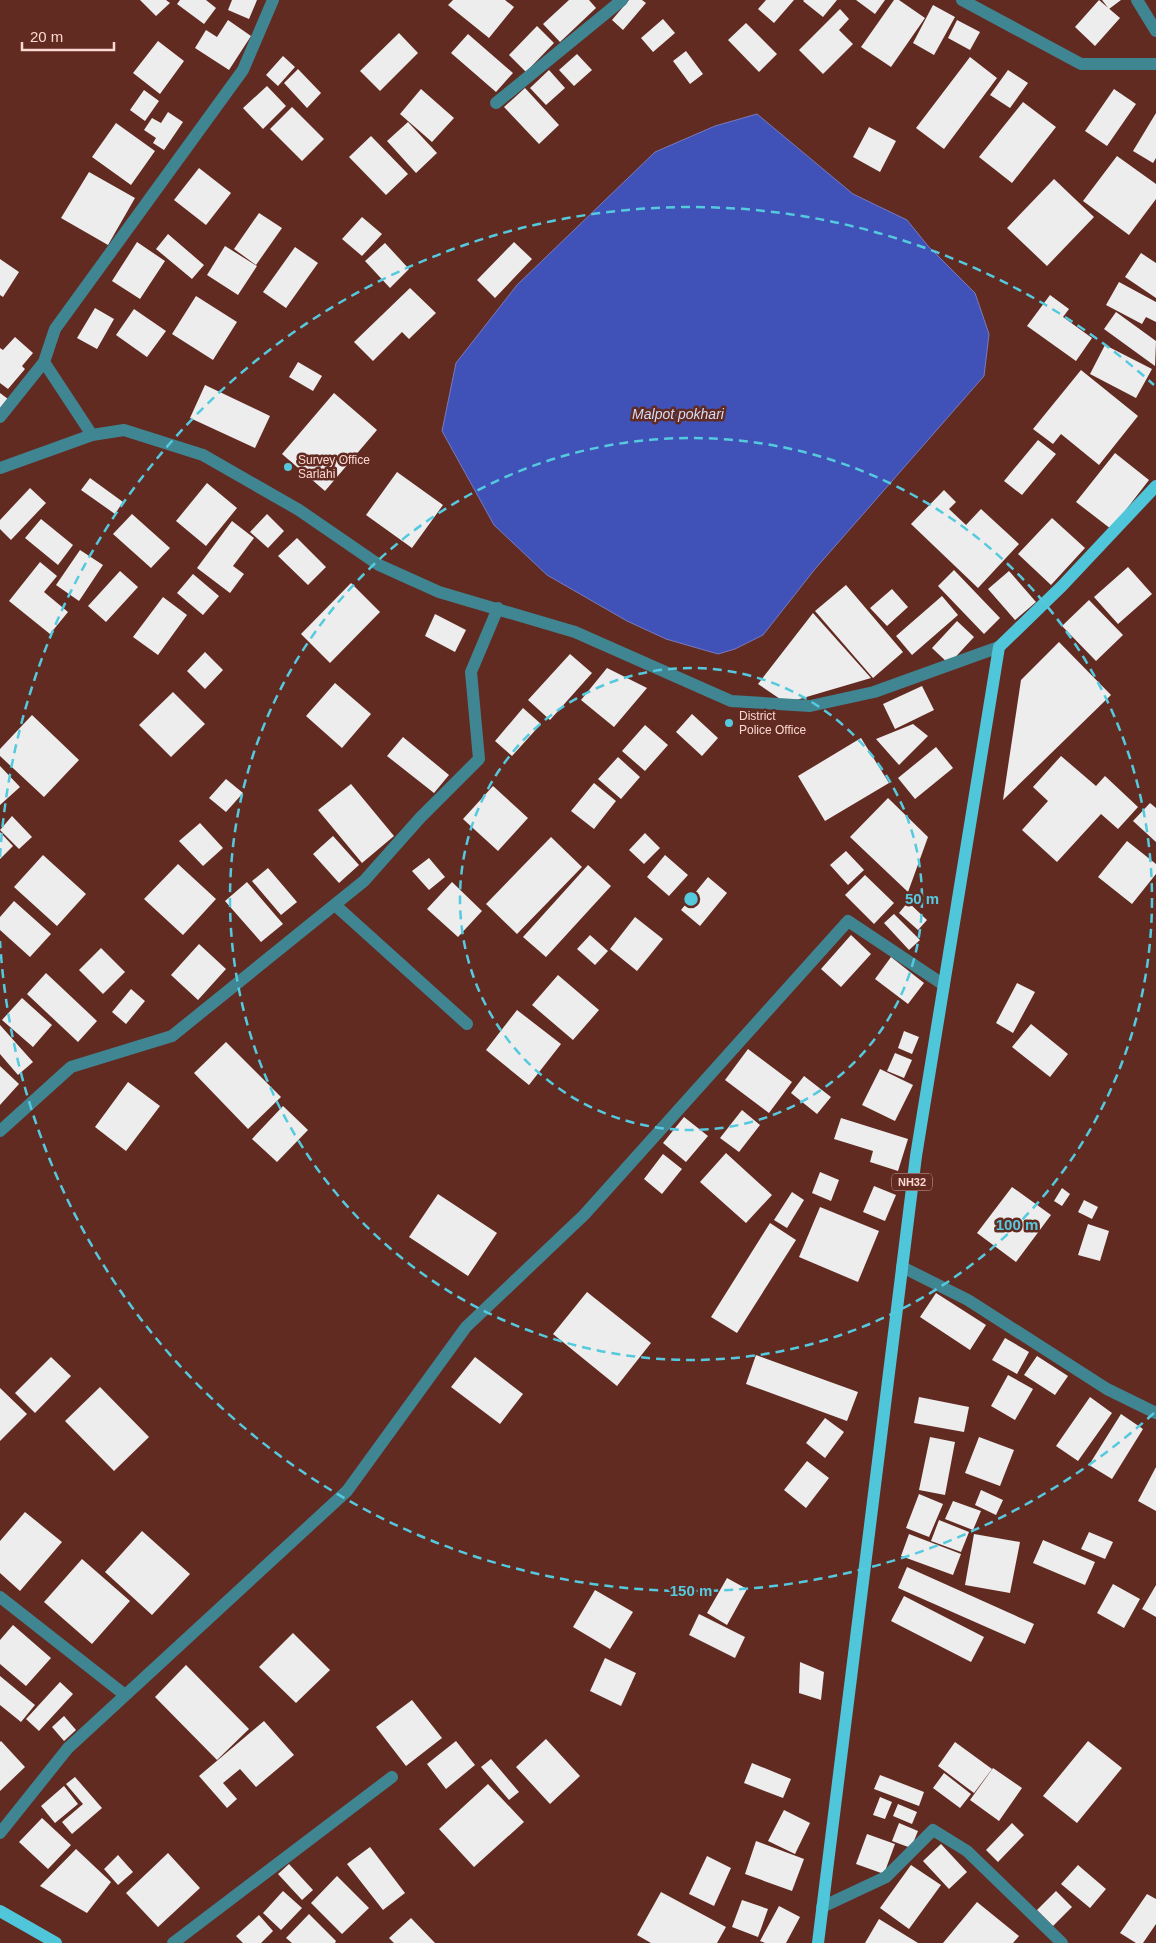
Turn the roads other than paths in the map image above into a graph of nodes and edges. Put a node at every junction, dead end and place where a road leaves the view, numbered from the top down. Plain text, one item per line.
1 (273, 0) edge
2 (622, 0) edge
3 (962, 0) edge
4 (1137, 0) edge
5 (1156, 31) edge
6 (1156, 64) edge
7 (496, 103) dead end
8 (44, 362) junction
9 (0, 417) edge
10 (92, 435) junction
11 (0, 468) edge
12 (1156, 486) edge
13 (498, 608) junction
14 (999, 647) junction
15 (335, 904) junction
16 (944, 985) junction
17 (467, 1024) dead end
18 (0, 1131) edge
19 (902, 1266) junction
20 (1156, 1413) edge
21 (0, 1597) edge
22 (125, 1695) junction
23 (392, 1777) dead end
24 (0, 1833) edge
25 (822, 1907) junction
26 (0, 1911) edge
27 (56, 1943) edge
28 (173, 1943) edge
29 (818, 1943) edge
30 (1062, 1943) edge

1 - 8 street
2 - 7 street
3 - 6 street
4 - 5 street
8 - 9 street
8 - 10 street
10 - 11 street
10 - 13 street
12 - 14 main road
13 - 14 street
13 - 15 street
14 - 16 main road, NH32
15 - 17 street
15 - 18 street
16 - 19 main road, NH32
16 - 22 street
19 - 20 street
19 - 25 main road, NH32
21 - 22 street
22 - 24 street
23 - 28 street
25 - 29 main road, NH32
25 - 30 street
26 - 27 main road

